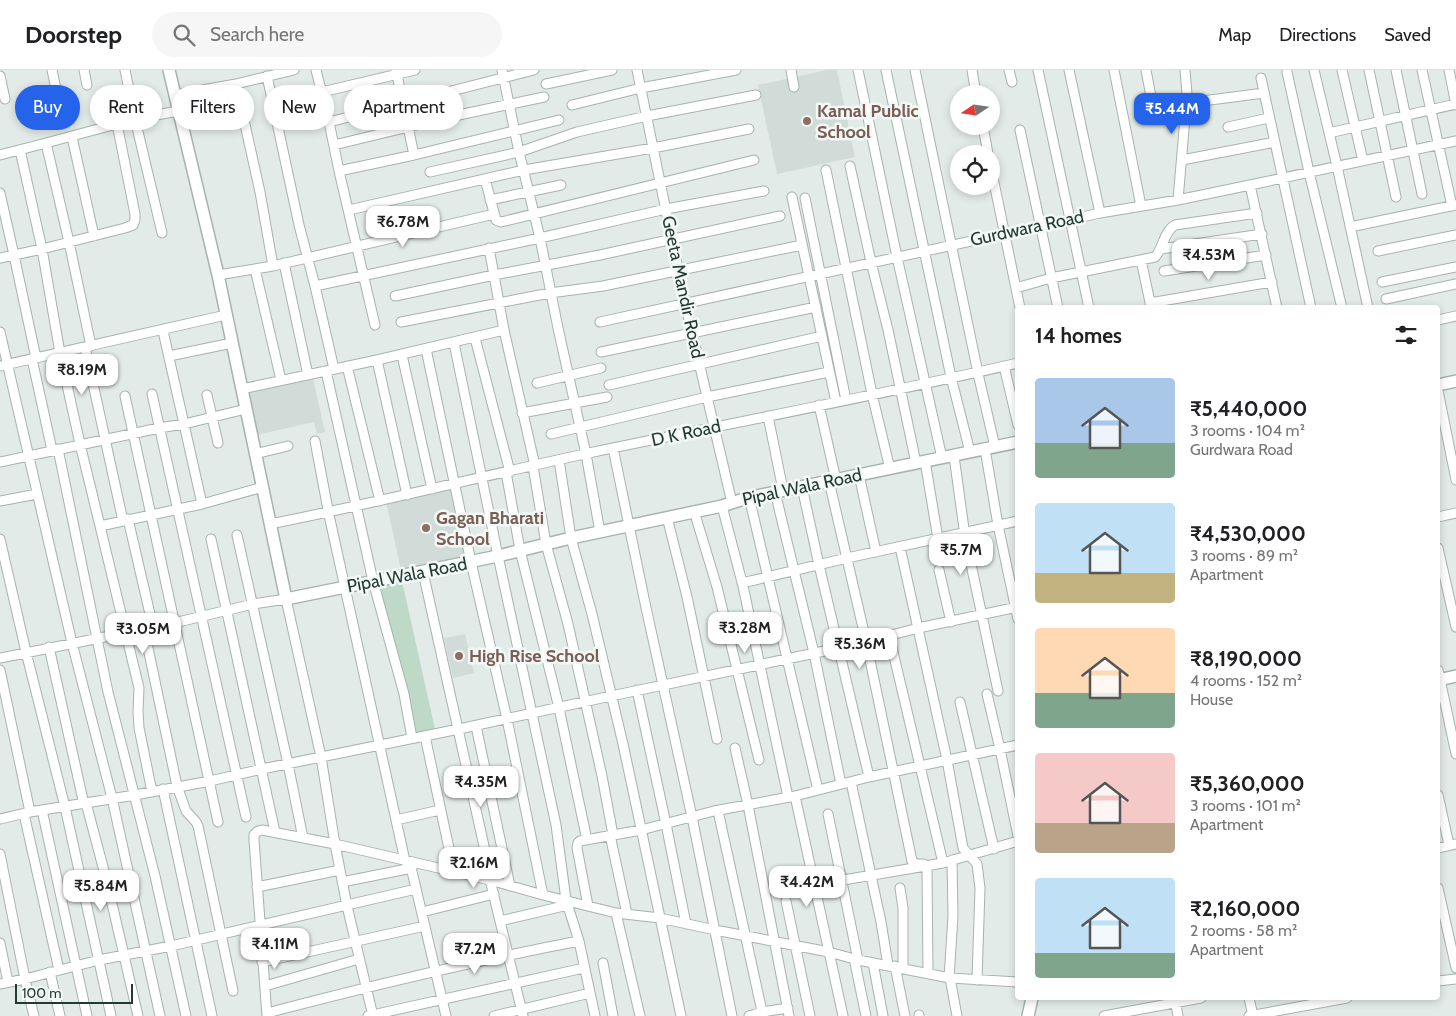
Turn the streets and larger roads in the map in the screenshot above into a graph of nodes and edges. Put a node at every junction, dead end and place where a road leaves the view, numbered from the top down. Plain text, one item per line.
1 (52, 70) edge
2 (84, 70) edge
3 (125, 70) edge
4 (169, 70) edge
5 (294, 70) edge
6 (316, 70) edge
7 (415, 70) edge
8 (534, 70) edge
9 (612, 70) edge
10 (637, 70) edge
11 (736, 70) edge
12 (791, 70) edge
13 (858, 70) edge
14 (886, 70) edge
15 (914, 70) edge
16 (972, 70) edge
17 (1009, 70) edge
18 (1038, 70) edge
19 (1070, 70) edge
20 (1114, 70) edge
21 (1146, 70) edge
22 (1185, 70) edge
23 (1314, 70) edge
24 (1342, 70) edge
25 (1369, 70) edge
26 (1396, 70) edge
27 (1422, 70) edge
28 (1449, 70) edge
29 (396, 72) edge
30 (596, 72) edge
31 (1287, 72) dead end
32 (503, 74) edge
33 (574, 74) edge
34 (0, 76) edge
35 (267, 76) junction
36 (1261, 78) dead end
37 (1012, 82) dead end
38 (236, 84) junction
39 (546, 84) dead end
40 (55, 85) edge
41 (87, 85) dead end
42 (128, 85) edge
43 (173, 85) edge
44 (230, 85) edge
45 (320, 85) edge
46 (398, 85) edge
47 (974, 85) edge
48 (463, 86) edge
49 (794, 87) dead end
50 (641, 88) junction
51 (334, 89) edge
52 (1264, 92) junction
53 (756, 95) dead end
54 (544, 97) dead end
55 (5, 99) dead end
56 (1152, 102) dead end
57 (1187, 103) junction
58 (1456, 104) edge
59 (509, 105) junction
60 (572, 105) dead end
61 (1431, 110) junction
62 (463, 114) edge
63 (1406, 115) junction
64 (647, 116) junction
65 (1269, 118) junction
66 (558, 120) dead end
67 (1380, 121) junction
68 (1228, 127) dead end
69 (1354, 127) junction
70 (749, 129) dead end
71 (94, 130) edge
72 (118, 130) edge
73 (137, 130) edge
74 (183, 130) edge
75 (331, 130) edge
76 (399, 130) edge
77 (408, 130) edge
78 (1020, 130) dead end
79 (515, 131) junction
80 (1329, 134) junction
81 (72, 136) junction
82 (1456, 141) edge
83 (1275, 142) junction
84 (46, 143) junction
85 (1440, 144) junction
86 (334, 146) junction
87 (653, 148) junction
88 (20, 150) junction
89 (1413, 150) junction
90 (519, 152) junction
91 (0, 155) edge
92 (414, 155) junction
93 (1388, 155) junction
94 (754, 160) dead end
95 (1182, 160) junction
96 (1363, 161) junction
97 (850, 166) dead end
98 (1337, 166) junction
99 (524, 170) junction
100 (826, 170) dead end
101 (339, 171) junction
102 (430, 172) dead end
103 (1309, 172) junction
104 (1282, 178) junction
105 (485, 179) junction
106 (660, 182) junction
107 (561, 185) dead end
108 (1250, 185) junction
109 (764, 191) dead end
110 (529, 192) junction
111 (0, 194) edge
112 (1422, 194) dead end
113 (996, 195) edge
114 (1396, 196) dead end
115 (792, 197) dead end
116 (805, 198) dead end
117 (490, 200) junction
118 (1178, 200) junction
119 (1454, 205) edge
120 (1141, 206) junction
121 (666, 209) junction
122 (349, 210) junction
123 (534, 213) junction
124 (1100, 213) junction
125 (1257, 213) junction
126 (494, 214) junction
127 (780, 216) dead end
128 (1070, 219) junction
129 (1039, 226) junction
130 (1350, 227) junction
131 (162, 233) dead end
132 (1004, 233) junction
133 (1262, 234) junction
134 (1456, 234) edge
135 (94, 236) junction
136 (540, 238) junction
137 (672, 240) junction
138 (69, 242) junction
139 (802, 245) junction
140 (951, 245) junction
141 (356, 247) junction
142 (489, 248) junction
143 (42, 249) junction
144 (1161, 249) junction
145 (924, 251) junction
146 (1378, 251) dead end
147 (14, 255) junction
148 (1266, 255) junction
149 (897, 257) junction
150 (0, 258) edge
151 (307, 258) junction
152 (1141, 260) junction
153 (871, 262) junction
154 (284, 264) junction
155 (545, 265) junction
156 (273, 266) junction
157 (1456, 267) edge
158 (847, 268) junction
159 (255, 269) junction
160 (678, 269) junction
161 (1164, 271) dead end
162 (1082, 272) junction
163 (819, 274) junction
164 (494, 275) junction
165 (218, 276) junction
166 (364, 276) junction
167 (809, 276) junction
168 (1051, 278) junction
169 (1272, 282) junction
170 (1382, 282) dead end
171 (1456, 284) edge
172 (315, 286) junction
173 (1016, 288) junction
174 (550, 293) junction
175 (395, 296) dead end
176 (1386, 299) dead end
177 (500, 302) junction
178 (685, 303) junction
179 (1019, 305) edge
180 (1057, 305) edge
181 (1088, 305) edge
182 (1151, 305) edge
183 (1276, 305) edge
184 (1310, 305) edge
185 (1341, 305) edge
186 (1367, 305) edge
187 (816, 307) junction
188 (226, 315) junction
189 (1456, 316) edge
190 (1440, 320) edge
191 (400, 322) dead end
192 (600, 322) dead end
193 (375, 325) dead end
194 (163, 330) junction
195 (504, 330) junction
196 (0, 332) edge
197 (692, 333) junction
198 (822, 336) junction
199 (475, 338) junction
200 (454, 342) junction
201 (232, 343) junction
202 (88, 347) junction
203 (426, 349) junction
204 (601, 352) dead end
205 (60, 353) junction
206 (402, 355) junction
207 (169, 356) junction
208 (34, 359) junction
209 (377, 360) junction
210 (1015, 364) edge
211 (700, 365) junction
212 (4, 366) edge
213 (347, 366) junction
214 (1004, 366) junction
215 (601, 368) dead end
216 (330, 370) junction
217 (829, 372) junction
218 (977, 372) junction
219 (308, 374) junction
220 (569, 376) junction
221 (951, 377) junction
222 (281, 380) junction
223 (1456, 381) edge
224 (537, 383) dead end
225 (925, 384) junction
226 (609, 385) dead end
227 (1440, 385) edge
228 (242, 388) junction
229 (900, 389) junction
230 (152, 394) dead end
231 (872, 394) junction
232 (207, 395) dead end
233 (125, 396) dead end
234 (607, 397) dead end
235 (707, 397) junction
236 (1440, 399) edge
237 (846, 400) junction
238 (836, 402) junction
239 (575, 403) junction
240 (819, 405) junction
241 (246, 409) junction
242 (1015, 412) edge
243 (522, 413) junction
244 (768, 416) junction
245 (212, 417) junction
246 (184, 424) junction
247 (714, 427) junction
248 (159, 428) junction
249 (580, 428) junction
250 (134, 433) junction
251 (551, 434) dead end
252 (104, 439) junction
253 (315, 441) dead end
254 (218, 442) dead end
255 (1015, 443) edge
256 (80, 444) junction
257 (288, 446) dead end
258 (613, 448) junction
259 (990, 448) junction
260 (55, 450) junction
261 (970, 452) junction
262 (256, 454) junction
263 (586, 454) junction
264 (28, 455) junction
265 (1454, 456) edge
266 (948, 457) junction
267 (559, 460) junction
268 (0, 462) edge
269 (920, 462) junction
270 (534, 466) junction
271 (890, 469) junction
272 (508, 472) junction
273 (859, 475) junction
274 (483, 478) junction
275 (833, 480) junction
276 (1456, 480) edge
277 (455, 484) junction
278 (802, 486) junction
279 (262, 487) junction
280 (432, 489) junction
281 (779, 491) junction
282 (37, 494) junction
283 (407, 495) junction
284 (749, 498) junction
285 (0, 501) edge
286 (380, 501) junction
287 (202, 504) junction
288 (727, 504) junction
289 (356, 507) junction
290 (177, 509) junction
291 (329, 512) junction
292 (694, 512) junction
293 (1456, 513) edge
294 (150, 515) junction
295 (668, 517) junction
296 (1440, 517) edge
297 (126, 520) junction
298 (1015, 522) edge
299 (270, 524) junction
300 (629, 525) junction
301 (998, 525) junction
302 (100, 526) junction
303 (600, 532) junction
304 (964, 533) junction
305 (237, 535) dead end
306 (571, 538) junction
307 (938, 538) junction
308 (0, 539) edge
309 (211, 539) dead end
310 (546, 544) junction
311 (900, 547) junction
312 (520, 550) junction
313 (876, 552) junction
314 (498, 556) junction
315 (1440, 557) edge
316 (847, 558) junction
317 (471, 562) junction
318 (819, 565) junction
319 (793, 570) junction
320 (940, 570) dead end
321 (423, 572) junction
322 (767, 577) junction
323 (373, 582) junction
324 (742, 583) junction
325 (346, 587) junction
326 (286, 599) junction
327 (1015, 603) edge
328 (253, 604) junction
329 (1015, 608) edge
330 (226, 611) junction
331 (982, 615) junction
332 (201, 617) junction
333 (951, 622) junction
334 (174, 623) junction
335 (1456, 627) edge
336 (148, 628) junction
337 (918, 628) junction
338 (126, 633) junction
339 (889, 636) junction
340 (96, 638) junction
341 (866, 641) junction
342 (72, 643) junction
343 (49, 647) junction
344 (839, 648) junction
345 (26, 652) junction
346 (814, 653) junction
347 (0, 658) edge
348 (788, 659) junction
349 (760, 665) junction
350 (738, 669) junction
351 (0, 670) edge
352 (704, 676) junction
353 (1456, 676) edge
354 (1440, 677) edge
355 (662, 685) junction
356 (1440, 686) edge
357 (637, 690) junction
358 (998, 692) dead end
359 (987, 694) dead end
360 (611, 696) junction
361 (585, 701) junction
362 (960, 702) dead end
363 (559, 708) junction
364 (533, 714) junction
365 (507, 719) junction
366 (476, 726) junction
367 (458, 730) junction
368 (425, 736) junction
369 (412, 738) junction
370 (718, 739) dead end
371 (379, 745) junction
372 (1015, 745) edge
373 (735, 748) dead end
374 (1000, 749) junction
375 (1456, 754) edge
376 (973, 755) junction
377 (321, 757) junction
378 (758, 760) dead end
379 (947, 760) junction
380 (288, 764) junction
381 (920, 766) junction
382 (262, 769) junction
383 (894, 772) junction
384 (237, 775) junction
385 (869, 777) junction
386 (210, 781) junction
387 (851, 782) junction
388 (841, 784) junction
389 (178, 786) junction
390 (164, 789) junction
391 (818, 790) junction
392 (152, 792) junction
393 (135, 795) junction
394 (791, 796) junction
395 (112, 798) junction
396 (1440, 802) edge
397 (86, 803) junction
398 (748, 805) junction
399 (65, 807) junction
400 (42, 810) junction
401 (440, 810) junction
402 (718, 811) junction
403 (27, 813) junction
404 (828, 814) dead end
405 (246, 817) dead end
406 (692, 817) junction
407 (0, 819) edge
408 (396, 820) junction
409 (218, 822) dead end
410 (1015, 822) edge
411 (666, 824) junction
412 (641, 830) junction
413 (275, 832) junction
414 (611, 835) junction
415 (303, 838) junction
416 (587, 840) junction
417 (1015, 842) edge
418 (335, 844) junction
419 (1453, 845) edge
420 (1440, 848) edge
421 (994, 849) junction
422 (0, 854) edge
423 (968, 855) junction
424 (952, 860) junction
425 (943, 863) junction
426 (409, 864) junction
427 (926, 866) junction
428 (340, 870) junction
429 (454, 872) junction
430 (870, 874) junction
431 (490, 880) junction
432 (841, 881) junction
433 (342, 882) junction
434 (814, 884) junction
435 (510, 886) junction
436 (257, 887) junction
437 (900, 888) dead end
438 (416, 889) junction
439 (494, 894) junction
440 (543, 895) junction
441 (786, 901) dead end
442 (567, 903) junction
443 (1440, 903) edge
444 (347, 906) junction
445 (588, 906) junction
446 (422, 912) junction
447 (616, 913) junction
448 (627, 914) junction
449 (660, 918) junction
450 (500, 921) junction
451 (686, 924) junction
452 (260, 925) junction
453 (425, 926) junction
454 (715, 930) junction
455 (221, 934) junction
456 (744, 935) junction
457 (196, 940) junction
458 (355, 941) junction
459 (578, 941) junction
460 (774, 941) junction
461 (0, 943) edge
462 (171, 946) junction
463 (795, 946) junction
464 (146, 951) junction
465 (829, 952) junction
466 (124, 955) junction
467 (508, 955) junction
468 (359, 959) junction
469 (856, 959) junction
470 (99, 960) junction
471 (262, 962) junction
472 (603, 963) dead end
473 (873, 963) junction
474 (76, 965) junction
475 (896, 966) junction
476 (584, 968) junction
477 (1456, 968) edge
478 (54, 971) junction
479 (436, 972) junction
480 (928, 973) junction
481 (949, 978) junction
482 (25, 979) junction
483 (1456, 979) edge
484 (977, 980) junction
485 (1440, 981) edge
486 (1015, 982) edge
487 (4, 983) edge
488 (515, 983) junction
489 (265, 986) junction
490 (367, 987) junction
491 (233, 991) dead end
492 (590, 993) junction
493 (442, 999) junction
494 (1032, 1000) edge
495 (1175, 1000) edge
496 (1249, 1000) edge
497 (1336, 1000) edge
498 (788, 1012) edge
499 (522, 1013) edge
500 (762, 1014) edge
501 (267, 1015) edge
502 (34, 1016) edge
503 (60, 1016) edge
504 (87, 1016) edge
505 (112, 1016) edge
506 (138, 1016) edge
507 (160, 1016) edge
508 (186, 1016) edge
509 (212, 1016) edge
510 (371, 1016) edge
511 (446, 1016) edge
512 (494, 1016) edge
513 (595, 1016) edge
514 (613, 1016) edge
515 (640, 1016) edge
516 (681, 1016) edge
517 (732, 1016) edge
518 (749, 1016) edge
519 (810, 1016) edge
520 (843, 1016) edge
521 (866, 1016) edge
522 (883, 1016) edge
523 (905, 1016) edge
524 (957, 1016) edge
525 (1028, 1016) edge
526 (1104, 1016) edge
527 (1178, 1016) edge
528 (1251, 1016) edge

1 - 40 street
2 - 41 street
3 - 42 street
4 - 43 street
5 - 35 street
6 - 45 street
7 - 29 street
8 - 32 street
9 - 30 street
10 - 50 street, Geeta Mandir Road
11 - 50 street
12 - 49 street
13 - 149 street
14 - 145 street
15 - 140 street
16 - 47 street
17 - 37 street
18 - 128 street
19 - 124 street
20 - 120 street
21 - 56 street
22 - 57 street
23 - 80 street
24 - 69 street
25 - 67 street
26 - 63 street
27 - 61 street
28 - 58 street
29 - 46 street
29 - 51 street
30 - 33 street
31 - 103 street
32 - 48 street
32 - 59 street
33 - 39 street
34 - 55 street
35 - 38 street
35 - 151 street
36 - 52 street
38 - 44 street
38 - 156 street
50 - 60 street
50 - 64 street, Geeta Mandir Road
52 - 57 street
52 - 65 street
53 - 64 street
54 - 59 street
57 - 95 street
58 - 61 street
59 - 62 street
59 - 79 street
61 - 63 street
61 - 85 street
63 - 67 street
63 - 89 street
64 - 87 street, Geeta Mandir Road
64 - 90 street
65 - 68 street
65 - 83 street
66 - 79 street
67 - 69 street
67 - 93 street
69 - 80 street
69 - 96 street
70 - 87 street
71 - 81 street
72 - 135 street
73 - 131 street
74 - 165 street
75 - 86 street
76 - 86 street
77 - 92 street
78 - 129 street
79 - 90 street
79 - 92 street
80 - 98 street
81 - 84 street
81 - 135 street
82 - 85 street, Gurdwara Road
83 - 95 street
83 - 104 street
84 - 88 street
84 - 138 street
85 - 89 street, Gurdwara Road
85 - 119 street
86 - 101 street
87 - 99 street
87 - 106 street, Geeta Mandir Road
88 - 91 street
88 - 143 street
89 - 93 street, Gurdwara Road
89 - 112 street
90 - 99 street
90 - 102 street
92 - 101 street
93 - 96 street, Gurdwara Road
93 - 114 street
94 - 106 street
95 - 118 street
96 - 98 street, Gurdwara Road
97 - 153 street
98 - 103 street, Gurdwara Road
98 - 130 street
99 - 105 street
99 - 110 street
100 - 158 street
101 - 122 street
103 - 104 street, Gurdwara Road
103 - 185 street
104 - 108 street, Gurdwara Road
104 - 184 street
105 - 117 street
105 - 122 street
106 - 121 street, Geeta Mandir Road
106 - 123 street
107 - 110 street
108 - 118 street, Gurdwara Road
108 - 125 street
109 - 121 street
110 - 117 street
110 - 123 street
111 - 147 street
113 - 132 street
115 - 139 street
116 - 163 street
117 - 126 street
118 - 120 street, Gurdwara Road
119 - 130 street
120 - 124 street, Gurdwara Road
121 - 136 street
121 - 137 street, Geeta Mandir Road
122 - 141 street
123 - 126 street
123 - 136 street
124 - 128 street, Gurdwara Road
125 - 133 street
125 - 144 street
126 - 141 street
127 - 137 street
128 - 129 street, Gurdwara Road
128 - 162 street
129 - 132 street, Gurdwara Road
129 - 168 street
130 - 186 street
132 - 140 street, Gurdwara Road
132 - 173 street
133 - 144 street
133 - 148 street
134 - 146 street
135 - 138 street
136 - 142 street
136 - 155 street
137 - 155 street
137 - 160 street, Geeta Mandir Road
138 - 143 street
138 - 202 street
139 - 160 street
139 - 167 street
140 - 145 street, Gurdwara Road
140 - 218 street
141 - 151 street
141 - 166 street
142 - 164 street
142 - 166 street
143 - 147 street
143 - 205 street
144 - 152 street
145 - 149 street, Gurdwara Road
145 - 221 street
147 - 150 street
147 - 208 street
148 - 161 street
148 - 169 street
149 - 153 street, Gurdwara Road
149 - 225 street
151 - 154 street
151 - 172 street
152 - 162 street
152 - 182 street
153 - 158 street, Gurdwara Road
153 - 229 street
154 - 156 street
154 - 219 street
155 - 164 street
155 - 174 street
156 - 159 street
157 - 170 street
158 - 163 street, Gurdwara Road
158 - 231 street
159 - 165 street
159 - 222 street
160 - 174 street
160 - 178 street, Geeta Mandir Road
162 - 168 street
162 - 181 street
163 - 167 street, Gurdwara Road
163 - 237 street
164 - 175 street
164 - 177 street
165 - 188 street
166 - 172 street
166 - 193 street
167 - 178 street, Gurdwara Road
167 - 187 street
168 - 173 street
168 - 180 street
169 - 182 street
169 - 183 street
171 - 176 street
172 - 216 street
173 - 179 street
174 - 177 street
174 - 220 street
177 - 191 street
177 - 195 street
178 - 192 street, Gurdwara Road
178 - 197 street, Geeta Mandir Road
187 - 197 street
187 - 198 street
188 - 194 street
188 - 201 street
189 - 190 street
194 - 202 street
194 - 207 street
195 - 199 street
195 - 243 street
196 - 212 street
197 - 204 street
197 - 211 street, Geeta Mandir Road
198 - 211 street
198 - 217 street
199 - 200 street
199 - 272 street
200 - 203 street
200 - 274 street
201 - 207 street
201 - 228 street
202 - 205 street
202 - 252 street
203 - 206 street
203 - 277 street
205 - 208 street
205 - 256 street
206 - 209 street
206 - 280 street
207 - 246 street
208 - 212 street
208 - 260 street
209 - 213 street
209 - 283 street
210 - 214 street, D K Road
211 - 226 street
211 - 235 street, Geeta Mandir Road
212 - 264 street
213 - 216 street
213 - 286 street
214 - 218 street, D K Road
214 - 242 street
215 - 220 street
216 - 219 street
216 - 289 street
217 - 235 street
217 - 238 street
218 - 221 street, D K Road
218 - 259 street
219 - 222 street
220 - 224 street
220 - 239 street
221 - 225 street, D K Road
221 - 261 street
222 - 228 street
223 - 227 street
225 - 229 street, D K Road
225 - 266 street
228 - 241 street
229 - 231 street, D K Road
229 - 269 street
230 - 248 street
231 - 237 street, D K Road
231 - 271 street
232 - 245 street
233 - 250 street
234 - 239 street
235 - 247 street, Geeta Mandir Road
235 - 249 street
236 - 265 street
237 - 238 street, D K Road
238 - 240 street, D K Road
239 - 243 street
239 - 249 street
240 - 244 street, D K Road
240 - 275 street
241 - 245 street
241 - 262 street
243 - 270 street
244 - 247 street, D K Road
244 - 281 street
245 - 246 street
245 - 254 street
246 - 248 street
246 - 287 street
247 - 258 street, D K Road
247 - 288 street, Geeta Mandir Road
248 - 250 street
248 - 290 street
249 - 251 street
249 - 263 street
250 - 252 street
250 - 294 street
252 - 256 street
252 - 297 street
253 - 291 street
255 - 259 street, Pipal Wala Road
256 - 260 street
256 - 302 street
257 - 262 street
258 - 263 street, D K Road
258 - 300 street
259 - 261 street, Pipal Wala Road
259 - 301 street
260 - 264 street
260 - 340 street
261 - 266 street, Pipal Wala Road
262 - 279 street
263 - 267 street, D K Road
263 - 303 street
264 - 268 street
264 - 282 street
265 - 276 street
266 - 269 street, Pipal Wala Road
266 - 304 street
267 - 270 street, D K Road
267 - 306 street
269 - 271 street, Pipal Wala Road
269 - 307 street
270 - 272 street, D K Road
270 - 310 street
271 - 273 street, Pipal Wala Road
272 - 274 street, D K Road
272 - 312 street
273 - 275 street, Pipal Wala Road
273 - 313 street
274 - 277 street, D K Road
274 - 314 street
275 - 278 street, Pipal Wala Road
275 - 316 street
277 - 280 street, D K Road
277 - 317 street
278 - 281 street, Pipal Wala Road
278 - 318 street
279 - 287 street
279 - 299 street
280 - 283 street, D K Road
281 - 284 street, Pipal Wala Road
281 - 319 street
282 - 285 street
282 - 342 street
283 - 286 street, D K Road
284 - 288 street, Pipal Wala Road
284 - 322 street
286 - 289 street, D K Road
287 - 290 street
288 - 292 street, Pipal Wala Road
288 - 324 street, Geeta Mandir Road
289 - 291 street, D K Road
289 - 323 street
290 - 294 street
290 - 332 street
291 - 299 street, D K Road
291 - 325 street
292 - 295 street, Pipal Wala Road
292 - 350 street
293 - 296 street
294 - 297 street
294 - 334 street
295 - 300 street, Pipal Wala Road
295 - 352 street
297 - 302 street
297 - 336 street
298 - 301 street
299 - 326 street
300 - 303 street, Pipal Wala Road
300 - 355 street
301 - 304 street
301 - 327 street
302 - 338 street
303 - 306 street, Pipal Wala Road
304 - 307 street
304 - 331 street
305 - 328 street
306 - 310 street, Pipal Wala Road
306 - 360 street
307 - 311 street
308 - 345 street
309 - 330 street
310 - 312 street, Pipal Wala Road
310 - 361 street
311 - 313 street
311 - 337 street
312 - 314 street, Pipal Wala Road
312 - 363 street
313 - 316 street
314 - 317 street, Pipal Wala Road
314 - 364 street
315 - 335 street
316 - 318 street
316 - 341 street
317 - 321 street, Pipal Wala Road
317 - 365 street
318 - 319 street
318 - 344 street
319 - 322 street
319 - 346 street
320 - 333 street
321 - 323 street, Pipal Wala Road
321 - 367 street
322 - 324 street
322 - 348 street
323 - 325 street, Pipal Wala Road
323 - 369 street
324 - 349 street, Geeta Mandir Road
325 - 326 street, Pipal Wala Road
325 - 371 street
326 - 328 street, Pipal Wala Road
326 - 377 street
328 - 330 street, Pipal Wala Road
328 - 380 street
329 - 331 street
330 - 332 street, Pipal Wala Road
330 - 382 street
331 - 333 street
331 - 358 street
332 - 334 street, Pipal Wala Road
332 - 384 street
333 - 337 street
334 - 336 street, Pipal Wala Road
334 - 386 street
336 - 338 street, Pipal Wala Road
336 - 389 street
337 - 339 street
337 - 379 street
338 - 340 street, Pipal Wala Road
338 - 392 street
339 - 341 street
339 - 381 street
340 - 342 street, Pipal Wala Road
340 - 393 street
341 - 344 street
341 - 383 street
342 - 343 street, Pipal Wala Road
342 - 395 street
343 - 345 street, Pipal Wala Road
343 - 397 street
344 - 346 street
344 - 385 street
345 - 347 street, Pipal Wala Road
345 - 399 street
346 - 348 street
346 - 388 street
348 - 349 street
348 - 391 street
349 - 350 street
349 - 394 street, Geeta Mandir Road
350 - 352 street
350 - 378 street
351 - 403 street
352 - 355 street
352 - 370 street
353 - 354 street
355 - 357 street
355 - 406 street
356 - 375 street
357 - 360 street
357 - 411 street
359 - 374 street
360 - 361 street
360 - 412 street
361 - 363 street
361 - 414 street
362 - 376 street
363 - 364 street
363 - 416 street
364 - 365 street
364 - 442 street
365 - 366 street
365 - 440 street
366 - 367 street
366 - 435 street
367 - 368 street
367 - 431 street
368 - 369 street
368 - 401 street
369 - 371 street
371 - 377 street
371 - 408 street
372 - 374 street
373 - 398 street
374 - 376 street
374 - 410 street
376 - 379 street
376 - 421 street
377 - 380 street
377 - 418 street
379 - 381 street
379 - 423 street
380 - 382 street
380 - 415 street
381 - 383 street
381 - 425 street
382 - 384 street
382 - 413 street
383 - 385 street
383 - 427 street
384 - 386 street
384 - 405 street
385 - 387 street
386 - 389 street
386 - 409 street
387 - 388 street
387 - 430 street
388 - 391 street
389 - 390 street
389 - 455 street
390 - 392 street
390 - 457 street
391 - 394 street
392 - 393 street
393 - 395 street
393 - 462 street
394 - 398 street
394 - 434 street, Geeta Mandir Road
395 - 397 street
395 - 464 street
396 - 419 street
397 - 399 street
397 - 466 street
398 - 402 street
398 - 460 street
399 - 400 street
399 - 470 street
400 - 403 street
400 - 474 street
401 - 408 street
401 - 429 street
402 - 406 street
402 - 456 street
403 - 407 street
403 - 478 street
404 - 432 street
406 - 411 street
406 - 454 street
408 - 426 street
411 - 412 street
411 - 451 street
412 - 414 street
412 - 449 street
413 - 415 street
413 - 436 street
414 - 416 street
414 - 448 street
415 - 418 street
416 - 445 street
417 - 421 street
418 - 426 street
418 - 428 street
419 - 420 street
421 - 423 street
422 - 482 street
423 - 424 street
423 - 484 street
424 - 425 street
424 - 481 street
425 - 427 street
426 - 429 street
426 - 433 street
426 - 438 street
427 - 430 street
427 - 480 street
428 - 433 street
428 - 436 street
429 - 431 street
430 - 432 street
430 - 475 street
431 - 435 street
431 - 439 street
432 - 434 street
432 - 469 street
433 - 444 street
434 - 465 street, Geeta Mandir Road
435 - 440 street
436 - 452 street
437 - 475 street
438 - 444 street
438 - 446 street
439 - 446 street
439 - 450 street
440 - 442 street
441 - 463 street
442 - 445 street
442 - 450 street
442 - 459 street
443 - 477 street
444 - 452 street
444 - 458 street
445 - 447 street
446 - 453 street
447 - 448 street
447 - 515 street
448 - 449 street
449 - 451 street
449 - 516 street
450 - 467 street
451 - 454 street
452 - 455 street
452 - 471 street
453 - 458 street
453 - 479 street
454 - 456 street
454 - 517 street
455 - 457 street
455 - 491 street
456 - 460 street
456 - 500 street
457 - 462 street
457 - 509 street
458 - 468 street
458 - 471 street
459 - 467 street
459 - 476 street
460 - 463 street
460 - 498 street
461 - 487 street
462 - 464 street
462 - 508 street
463 - 465 street
463 - 519 street
464 - 466 street
464 - 507 street
465 - 469 street
465 - 520 street, Geeta Mandir Road
466 - 470 street
466 - 506 street
467 - 479 street
467 - 488 street
468 - 489 street
468 - 490 street
469 - 473 street
469 - 521 street
470 - 474 street
470 - 505 street
471 - 489 street
472 - 514 street
473 - 475 street
473 - 522 street
474 - 478 street
474 - 504 street
475 - 480 street
475 - 523 street
476 - 488 street
476 - 492 street
478 - 482 street
478 - 503 street
479 - 490 street
479 - 493 street
480 - 481 street
481 - 484 street
481 - 524 street
482 - 487 street
482 - 502 street
483 - 485 street
484 - 486 street
488 - 493 street
488 - 499 street
489 - 501 street
490 - 501 street
490 - 510 street
492 - 499 street
492 - 513 street
493 - 510 street
493 - 511 street
494 - 525 street
495 - 526 street
495 - 527 street
496 - 528 street
497 - 528 street
498 - 500 street
499 - 512 street
500 - 518 street

